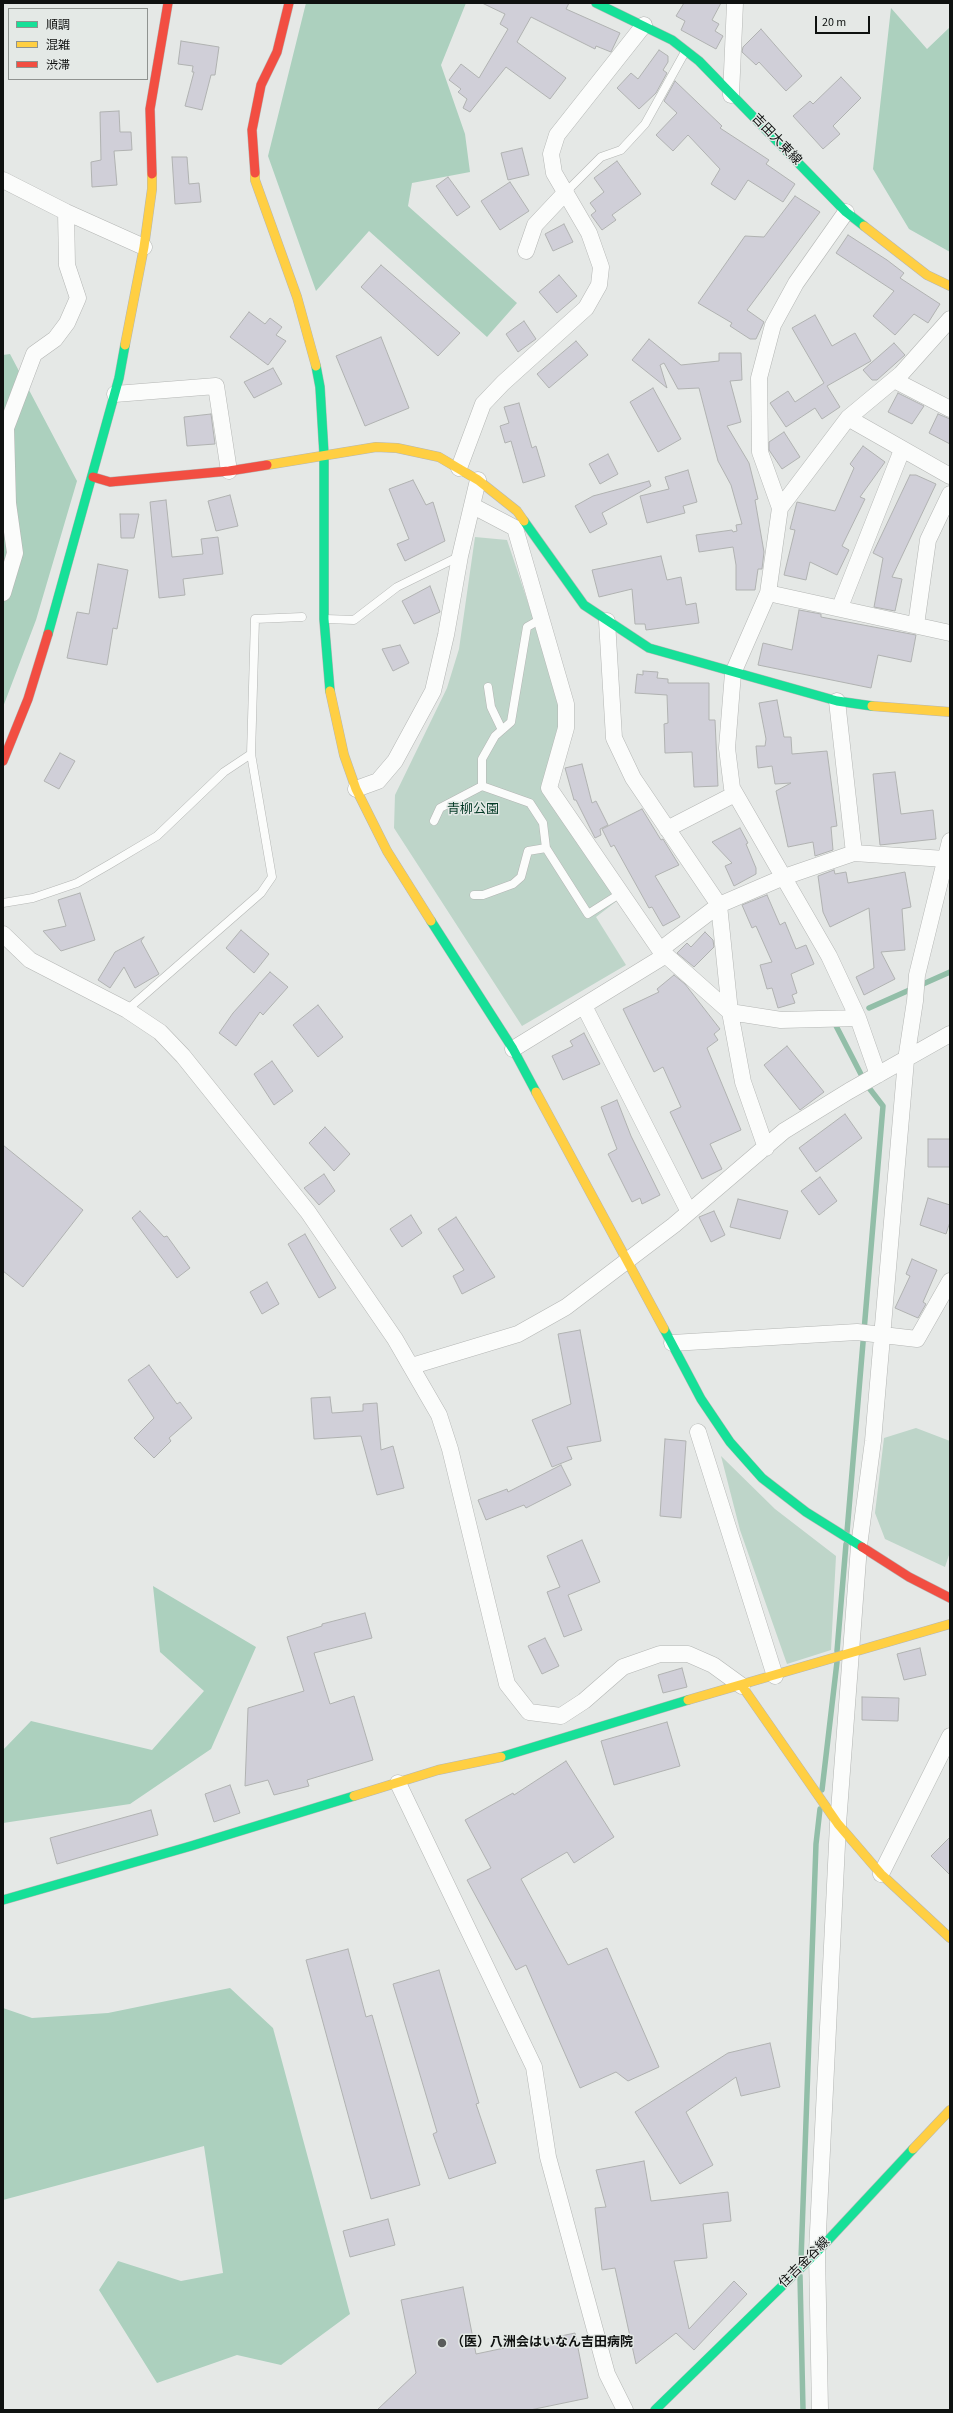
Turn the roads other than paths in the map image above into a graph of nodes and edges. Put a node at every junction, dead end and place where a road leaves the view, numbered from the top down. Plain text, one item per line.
1 (168, 3) edge
2 (289, 3) edge
3 (596, 3) edge
4 (735, 3) edge
5 (644, 25) junction
6 (686, 51) junction
7 (731, 95) junction
8 (3, 180) edge
9 (566, 192) junction
10 (66, 212) junction
11 (846, 212) junction
12 (144, 247) junction
13 (526, 252) dead end
14 (950, 286) edge
15 (950, 319) edge
16 (894, 380) junction
17 (115, 394) junction
18 (950, 409) edge
19 (848, 418) junction
20 (902, 450) junction
21 (324, 454) junction
22 (459, 468) junction
23 (229, 471) junction
24 (950, 476) edge
25 (93, 477) junction
26 (478, 480) junction
27 (950, 494) edge
28 (473, 506) junction
29 (780, 508) junction
30 (460, 556) junction
31 (3, 593) edge
32 (768, 593) junction
33 (840, 607) junction
34 (302, 617) dead end
35 (324, 619) junction
36 (541, 619) junction
37 (607, 621) junction
38 (916, 625) junction
39 (950, 633) edge
40 (733, 673) junction
41 (488, 687) dead end
42 (837, 701) junction
43 (950, 712) edge
44 (502, 730) junction
45 (251, 754) junction
46 (3, 761) edge
47 (482, 786) junction
48 (356, 789) junction
49 (735, 794) junction
50 (434, 821) dead end
51 (667, 829) junction
52 (950, 841) edge
53 (546, 848) junction
54 (854, 853) junction
55 (945, 859) junction
56 (784, 877) junction
57 (621, 893) junction
58 (474, 895) dead end
59 (3, 903) edge
60 (718, 905) junction
61 (3, 934) edge
62 (663, 953) junction
63 (584, 1006) junction
64 (127, 1010) junction
65 (730, 1012) junction
66 (858, 1018) junction
67 (950, 1034) edge
68 (513, 1049) junction
69 (906, 1060) junction
70 (878, 1075) junction
71 (766, 1148) junction
72 (689, 1212) junction
73 (627, 1261) junction
74 (950, 1281) edge
75 (881, 1336) junction
76 (672, 1344) junction
77 (412, 1366) junction
78 (698, 1432) dead end
79 (859, 1546) junction
80 (950, 1598) edge
81 (950, 1624) edge
82 (847, 1654) junction
83 (775, 1676) junction
84 (742, 1686) junction
85 (950, 1736) edge
86 (398, 1783) junction
87 (835, 1819) junction
88 (881, 1874) junction
89 (3, 1900) edge
90 (950, 1938) edge
91 (950, 2110) edge
92 (817, 2252) junction
93 (625, 2410) edge
94 (655, 2410) edge
95 (820, 2410) edge

1 - 12 street
2 - 21 street
3 - 5 street, 吉田大東線
4 - 7 street
5 - 6 street, 吉田大東線
5 - 9 street
6 - 7 street, 吉田大東線
6 - 9 lane
7 - 11 street, 吉田大東線
8 - 10 street
9 - 13 street
9 - 22 street
10 - 12 street
10 - 31 street
11 - 14 street, 吉田大東線
11 - 29 street
12 - 17 street
15 - 16 street
16 - 18 street
16 - 19 street
17 - 23 street
17 - 25 street
19 - 20 street
19 - 29 street
20 - 24 street
20 - 33 street
21 - 22 street
21 - 23 street
21 - 35 street
22 - 26 street
23 - 25 street
25 - 46 street
26 - 28 street
26 - 37 street
27 - 38 street
28 - 30 street
28 - 36 street
29 - 32 street
30 - 35 lane
30 - 48 street
32 - 33 street
32 - 40 street
33 - 38 street
34 - 45 lane
35 - 48 street
36 - 44 lane
36 - 57 street
37 - 40 street
37 - 51 street
38 - 39 street
40 - 42 street
40 - 49 street
41 - 44 lane
42 - 43 street
42 - 54 street
44 - 47 lane
45 - 59 lane
45 - 64 lane
47 - 50 lane
47 - 53 lane
48 - 68 street
49 - 51 street
49 - 56 street
51 - 60 street
52 - 55 street
53 - 57 lane
53 - 58 lane
54 - 55 street
54 - 56 street
55 - 69 street
56 - 60 street
56 - 66 street
57 - 62 street
60 - 62 street
60 - 65 street
61 - 64 street
62 - 63 street
62 - 65 street
63 - 68 street
63 - 72 street
64 - 77 street
65 - 66 street
65 - 71 street
66 - 70 street
67 - 69 street
68 - 73 street
69 - 70 street
69 - 75 street
70 - 71 street
71 - 72 street
72 - 73 street
73 - 76 street
73 - 77 street
74 - 75 street
75 - 76 street
75 - 79 street
76 - 79 street
77 - 84 street
78 - 83 street
79 - 80 street
79 - 82 street
81 - 82 street
82 - 83 street
82 - 87 street
83 - 84 street
84 - 86 street
84 - 87 street
85 - 88 street
86 - 89 street
86 - 93 street
87 - 88 street
87 - 92 street
88 - 90 street
91 - 92 street, 住吉金谷線
92 - 94 street, 住吉金谷線
92 - 95 street

